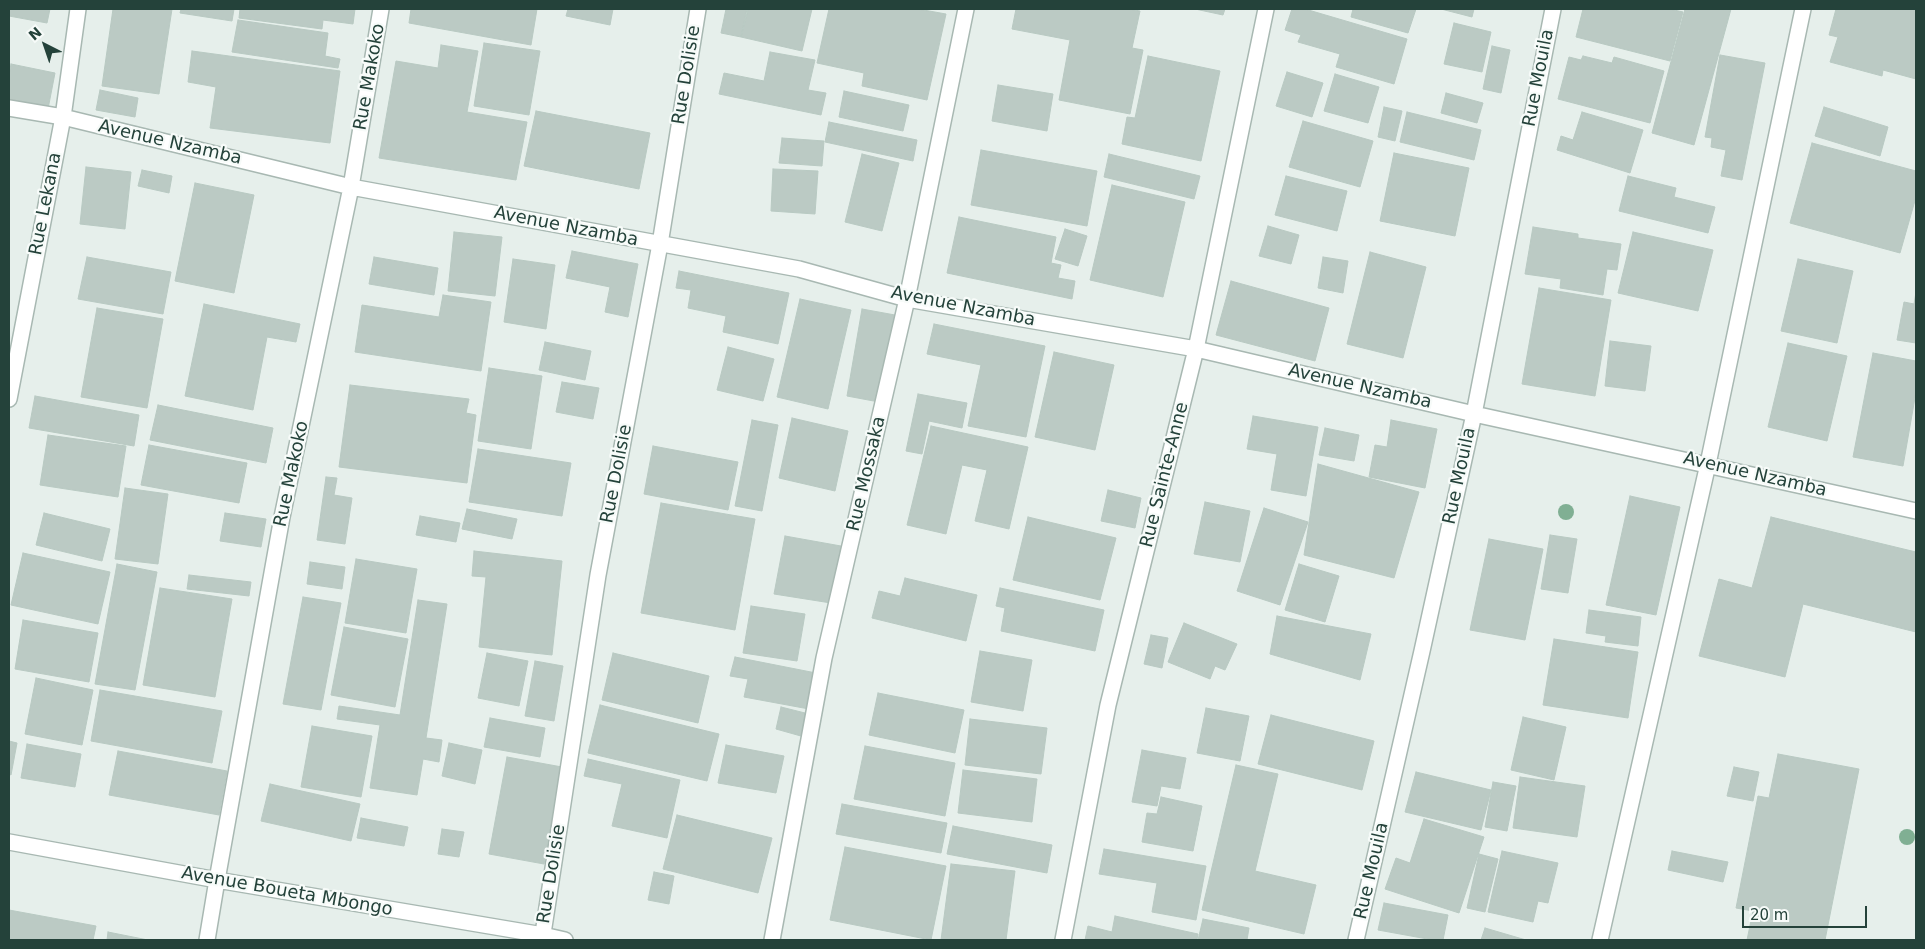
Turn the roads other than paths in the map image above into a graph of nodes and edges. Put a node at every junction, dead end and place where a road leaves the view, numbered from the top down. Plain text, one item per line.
1 (78, 9) edge
2 (381, 9) edge
3 (698, 9) edge
4 (966, 9) edge
5 (1266, 9) edge
6 (1553, 9) edge
7 (1803, 9) edge
8 (9, 108) edge
9 (63, 117) junction
10 (351, 187) junction
11 (660, 244) junction
12 (907, 299) junction
13 (1196, 349) junction
14 (9, 399) edge
15 (1474, 414) junction
16 (1708, 464) junction
17 (1916, 511) edge
18 (9, 842) edge
19 (216, 880) junction
20 (543, 938) edge
21 (207, 940) edge
22 (565, 940) edge
23 (772, 940) edge
24 (1063, 940) edge
25 (1356, 940) edge
26 (1600, 940) edge

1 - 9 street, Rue Lekana
2 - 10 street, Rue Makoko
3 - 11 street, Rue Dolisie
4 - 12 street, Rue Mossaka
5 - 13 street, Rue Sainte-Anne
6 - 15 street, Rue Mouila
7 - 16 street
8 - 9 street, Avenue Nzamba
9 - 10 street, Avenue Nzamba
9 - 14 street, Rue Lekana
10 - 11 street, Avenue Nzamba
10 - 19 street, Rue Makoko
11 - 12 street, Avenue Nzamba
11 - 20 street, Rue Dolisie
12 - 13 street, Avenue Nzamba
12 - 23 street, Rue Mossaka
13 - 15 street, Avenue Nzamba
13 - 24 street, Rue Sainte-Anne
15 - 16 street, Avenue Nzamba
15 - 25 street, Rue Mouila
16 - 17 street, Avenue Nzamba
16 - 26 street
18 - 19 street, Avenue Boueta Mbongo
19 - 20 street, Avenue Boueta Mbongo
19 - 21 street, Rue Makoko
20 - 22 street, Avenue Boueta Mbongo

